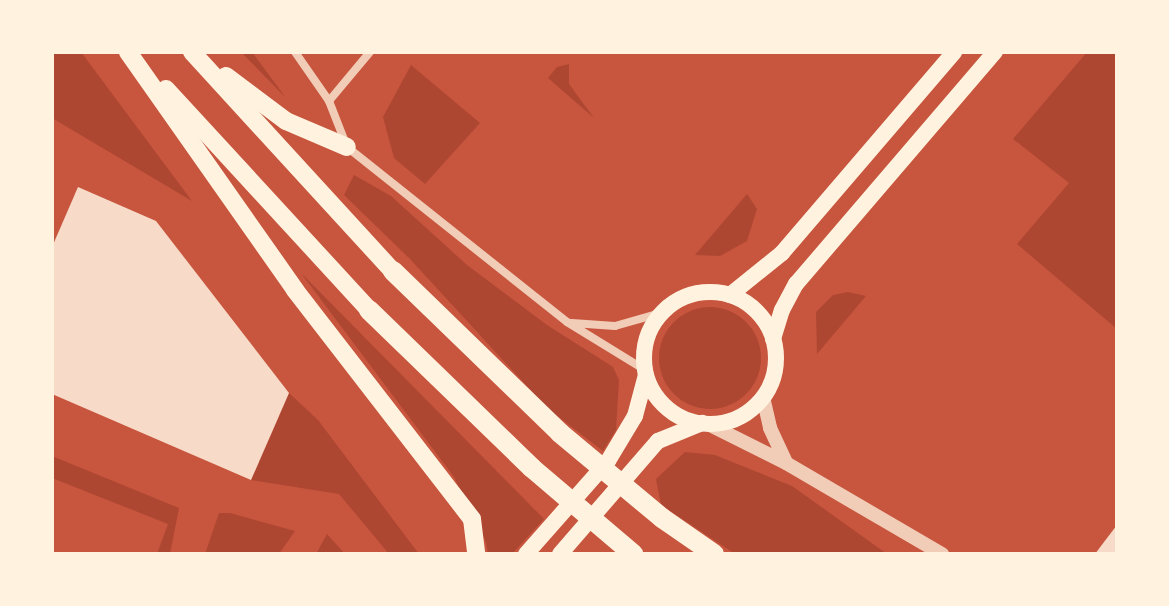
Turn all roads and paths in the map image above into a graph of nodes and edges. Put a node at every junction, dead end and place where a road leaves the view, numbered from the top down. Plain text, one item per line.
1 (130, 52) edge
2 (192, 52) edge
3 (295, 52) edge
4 (370, 52) edge
5 (954, 52) edge
6 (995, 52) edge
7 (329, 101) junction
8 (347, 147) junction
9 (393, 271) joint
10 (730, 295) junction
11 (369, 310) joint
12 (661, 313) junction
13 (567, 322) junction
14 (773, 339) junction
15 (646, 372) junction
16 (763, 397) junction
17 (704, 423) junction
18 (786, 463) junction
19 (632, 553) edge
20 (476, 554) edge
21 (526, 554) edge
22 (560, 554) edge
23 (714, 554) edge
24 (942, 554) edge

1 - 11 main road
1 - 20 main road
2 - 8 main road
2 - 9 main road
3 - 7 street
4 - 7 street
5 - 10 main road
6 - 14 main road
7 - 8 street
8 - 13 street
9 - 23 highway
10 - 12 main road
10 - 14 main road
11 - 19 highway
12 - 13 street
12 - 15 main road
13 - 15 street
14 - 16 main road
15 - 17 main road
15 - 21 main road
16 - 17 main road
16 - 18 street
17 - 18 street
17 - 22 main road
18 - 24 street

